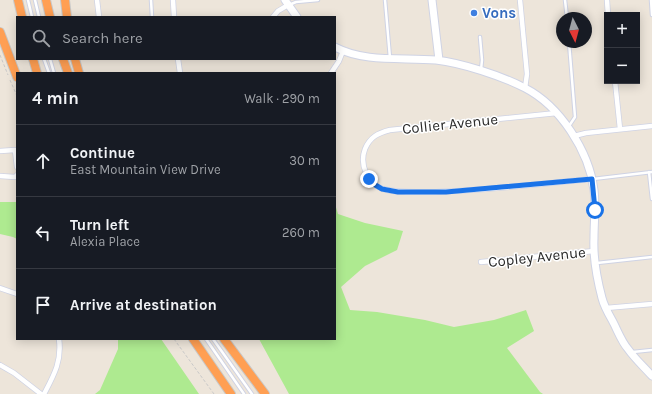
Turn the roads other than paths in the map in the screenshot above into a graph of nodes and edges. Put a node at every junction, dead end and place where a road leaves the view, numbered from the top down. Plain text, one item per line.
1 (18, 0) edge
2 (28, 0) edge
3 (35, 0) edge
4 (46, 0) edge
5 (65, 0) edge
6 (97, 0) edge
7 (151, 0) edge
8 (173, 0) edge
9 (318, 0) edge
10 (385, 0) edge
11 (432, 0) edge
12 (520, 0) edge
13 (565, 0) edge
14 (607, 0) edge
15 (650, 0) edge
16 (287, 3) edge
17 (566, 12) edge
18 (608, 12) edge
19 (22, 16) edge
20 (32, 16) edge
21 (39, 16) edge
22 (50, 16) edge
23 (67, 16) edge
24 (99, 16) edge
25 (152, 16) edge
26 (174, 16) edge
27 (274, 16) edge
28 (296, 16) edge
29 (652, 16) edge
30 (0, 32) edge
31 (480, 37) dead end
32 (336, 48) edge
33 (569, 48) edge
34 (343, 51) junction
35 (390, 59) junction
36 (33, 60) edge
37 (44, 60) edge
38 (50, 60) edge
39 (63, 60) edge
40 (75, 60) edge
41 (178, 60) edge
42 (438, 60) junction
43 (481, 70) junction
44 (37, 72) edge
45 (49, 72) edge
46 (54, 72) edge
47 (68, 72) edge
48 (79, 72) edge
49 (180, 72) edge
50 (332, 72) edge
51 (16, 74) edge
52 (615, 84) edge
53 (525, 88) junction
54 (557, 113) junction
55 (569, 126) junction
56 (652, 126) edge
57 (620, 129) junction
58 (574, 136) junction
59 (16, 150) edge
60 (0, 151) edge
61 (650, 172) edge
62 (0, 176) edge
63 (16, 176) edge
64 (592, 179) junction
65 (652, 199) edge
66 (594, 251) junction
67 (652, 257) edge
68 (481, 262) dead end
69 (596, 263) junction
70 (0, 288) edge
71 (16, 294) edge
72 (652, 304) edge
73 (606, 308) junction
74 (59, 340) edge
75 (194, 340) edge
76 (207, 340) edge
77 (214, 340) edge
78 (225, 340) edge
79 (652, 350) edge
80 (630, 352) junction
81 (0, 365) edge
82 (652, 376) edge
83 (43, 394) edge
84 (231, 394) edge
85 (244, 394) edge
86 (252, 394) edge
87 (264, 394) edge

1 - 19 highway
2 - 20 lane
3 - 21 lane
4 - 22 highway
5 - 23 highway
6 - 24 street
7 - 25 lane
8 - 26 street
9 - 16 lane
10 - 35 lane
11 - 42 street
12 - 53 street
13 - 17 lane
14 - 18 street
15 - 29 lane
16 - 27 street
16 - 28 street
30 - 51 highway
31 - 43 lane
32 - 34 street
33 - 55 lane
34 - 35 street
34 - 50 street
35 - 42 street
36 - 44 highway
37 - 45 lane
38 - 46 lane
39 - 47 highway
40 - 48 highway
41 - 49 street
42 - 43 street
43 - 53 street
52 - 57 street
53 - 54 street
54 - 55 street
54 - 64 street, Collier Avenue
55 - 58 street
56 - 57 street
57 - 58 street
58 - 64 street
59 - 60 street
61 - 64 lane
61 - 65 lane
62 - 63 street
64 - 66 street
66 - 68 street, Copley Avenue
66 - 69 street
67 - 69 lane
69 - 73 street
70 - 71 street
72 - 73 street
73 - 80 street
74 - 83 street
75 - 84 highway
76 - 85 lane
77 - 86 lane
78 - 87 highway
79 - 80 lane
80 - 82 street
81 - 83 street

